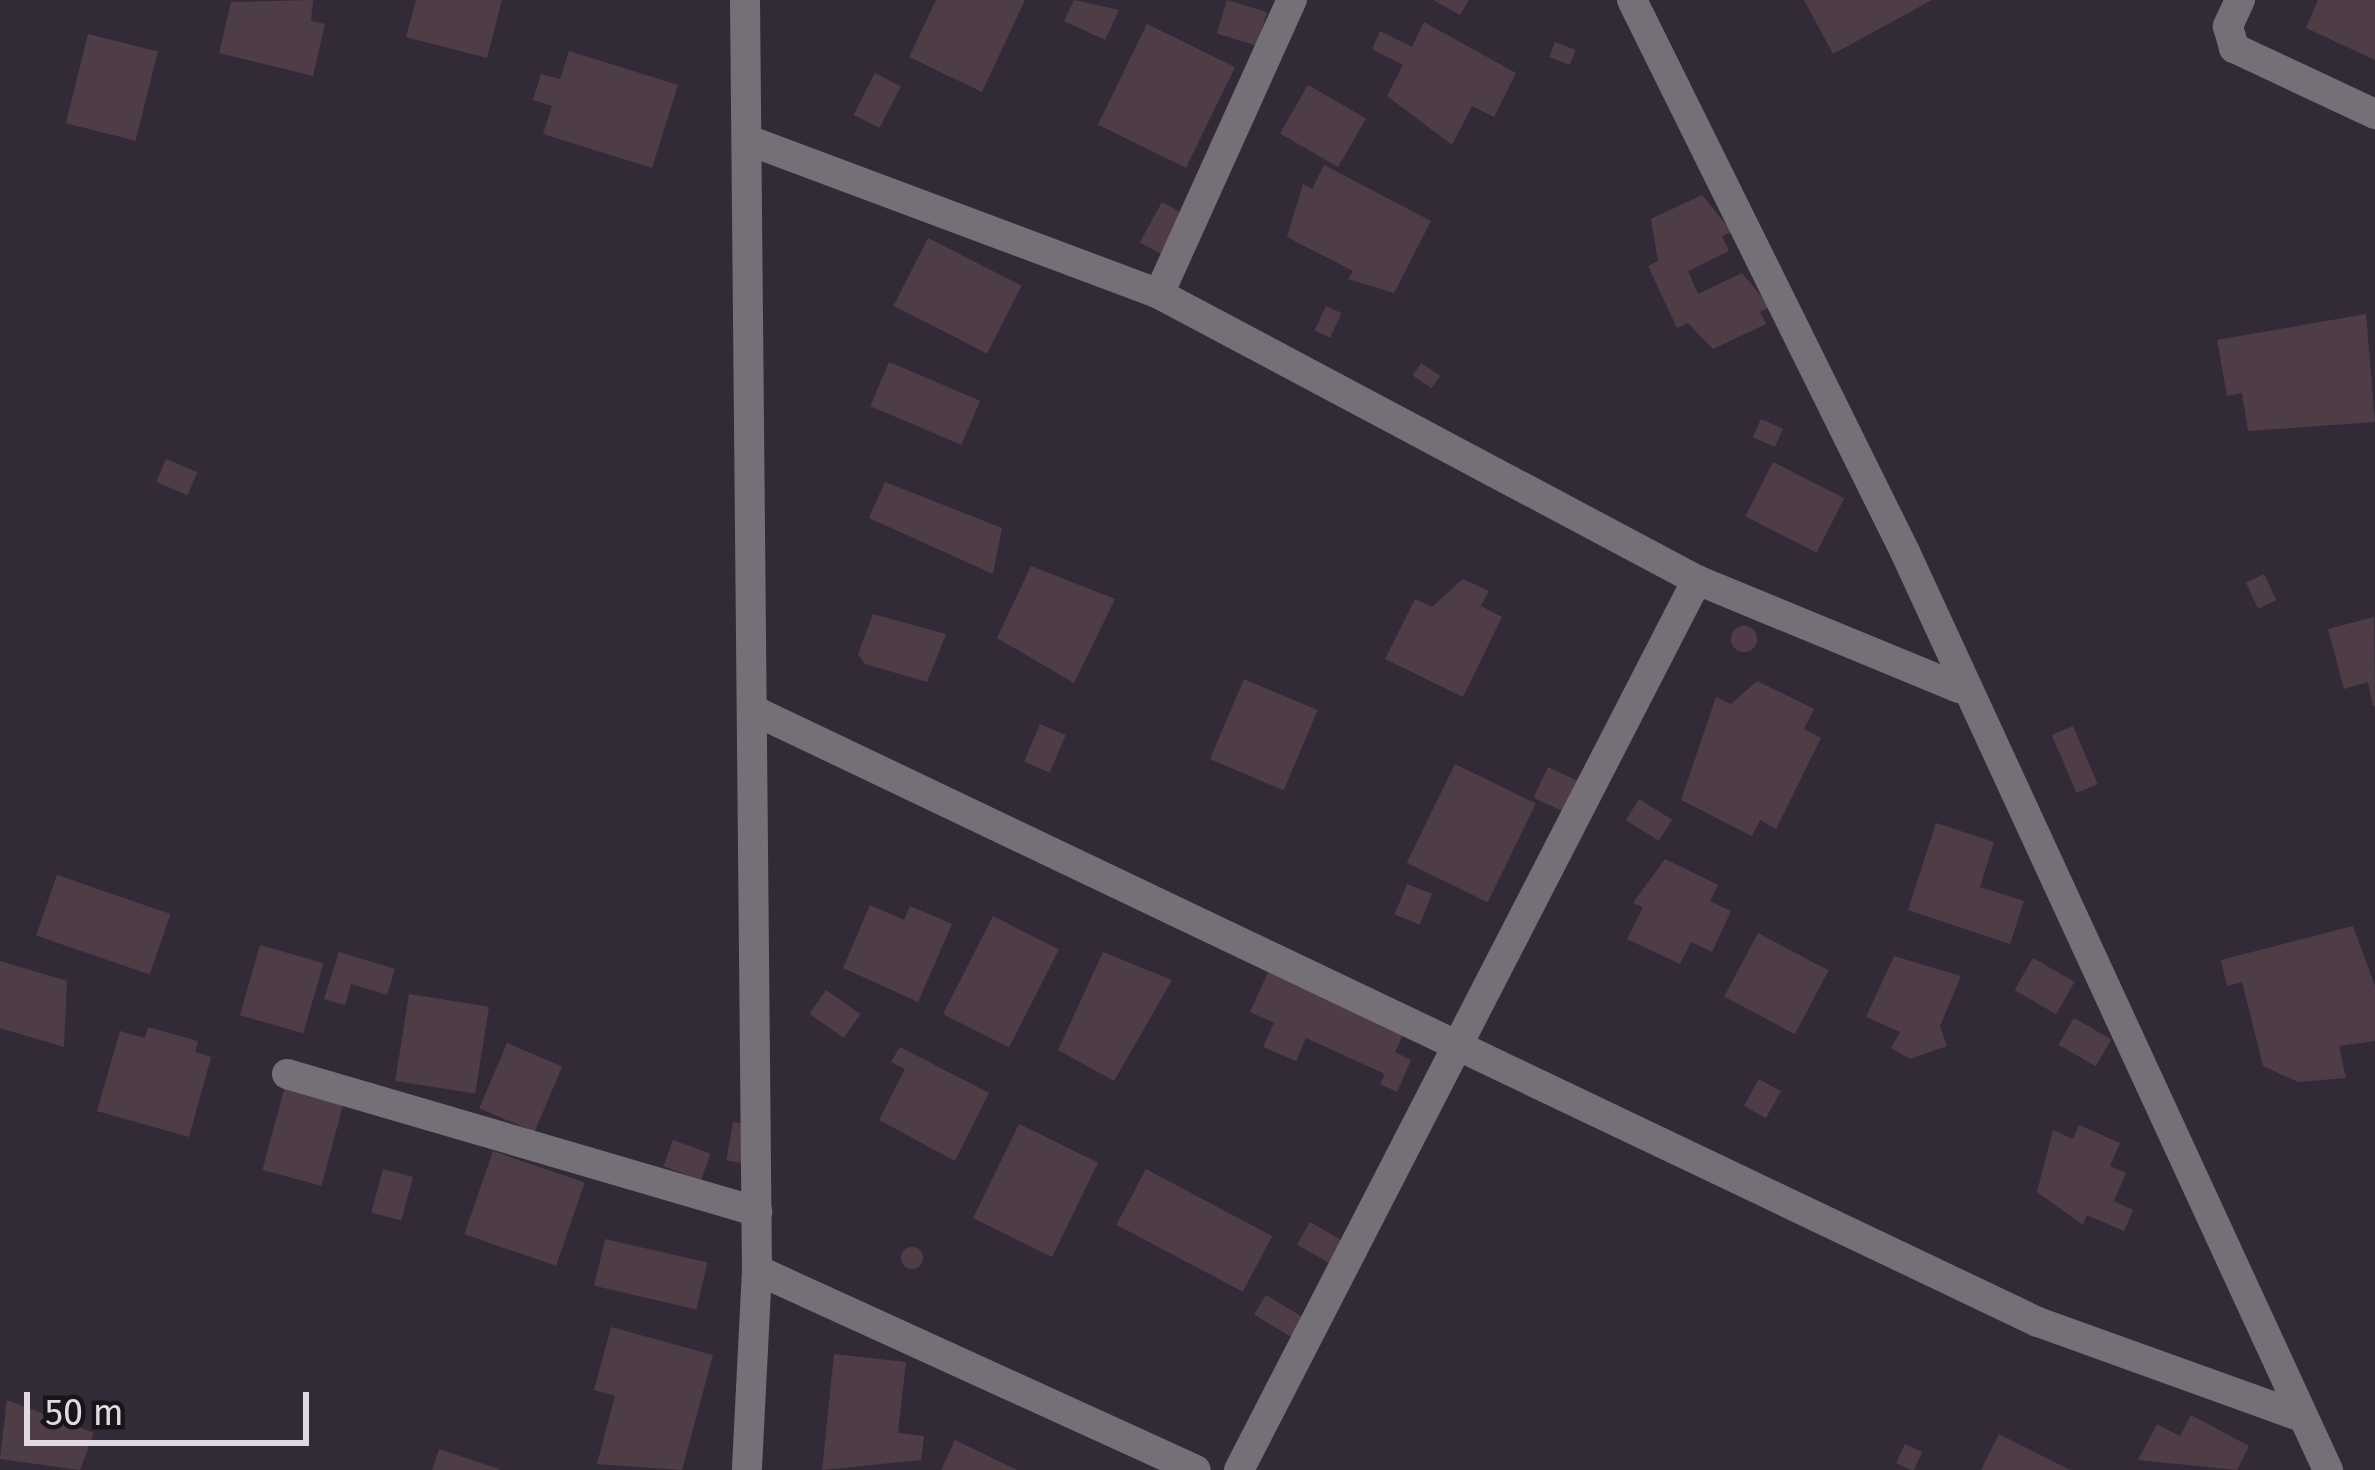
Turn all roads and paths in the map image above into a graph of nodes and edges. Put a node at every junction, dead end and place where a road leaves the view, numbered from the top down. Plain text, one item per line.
1 (745, 0) edge
2 (1292, 0) edge
3 (1632, 0) edge
4 (2240, 0) edge
5 (2375, 114) edge
6 (753, 142) junction
7 (1159, 294) junction
8 (1697, 580) junction
9 (1959, 688) junction
10 (755, 710) junction
11 (1463, 1040) junction
12 (287, 1075) dead end
13 (757, 1211) junction
14 (757, 1270) junction
15 (2297, 1415) junction
16 (746, 1470) edge
17 (1195, 1470) edge
18 (1239, 1470) edge
19 (2328, 1470) edge

1 - 6 street
2 - 7 street
3 - 9 street
4 - 5 street
6 - 7 street
6 - 10 street
7 - 8 street
8 - 9 street
8 - 11 street
9 - 15 street
10 - 11 street
10 - 13 street
11 - 15 street
11 - 18 street
12 - 13 street
13 - 14 street
14 - 16 street
14 - 17 street
15 - 19 street

